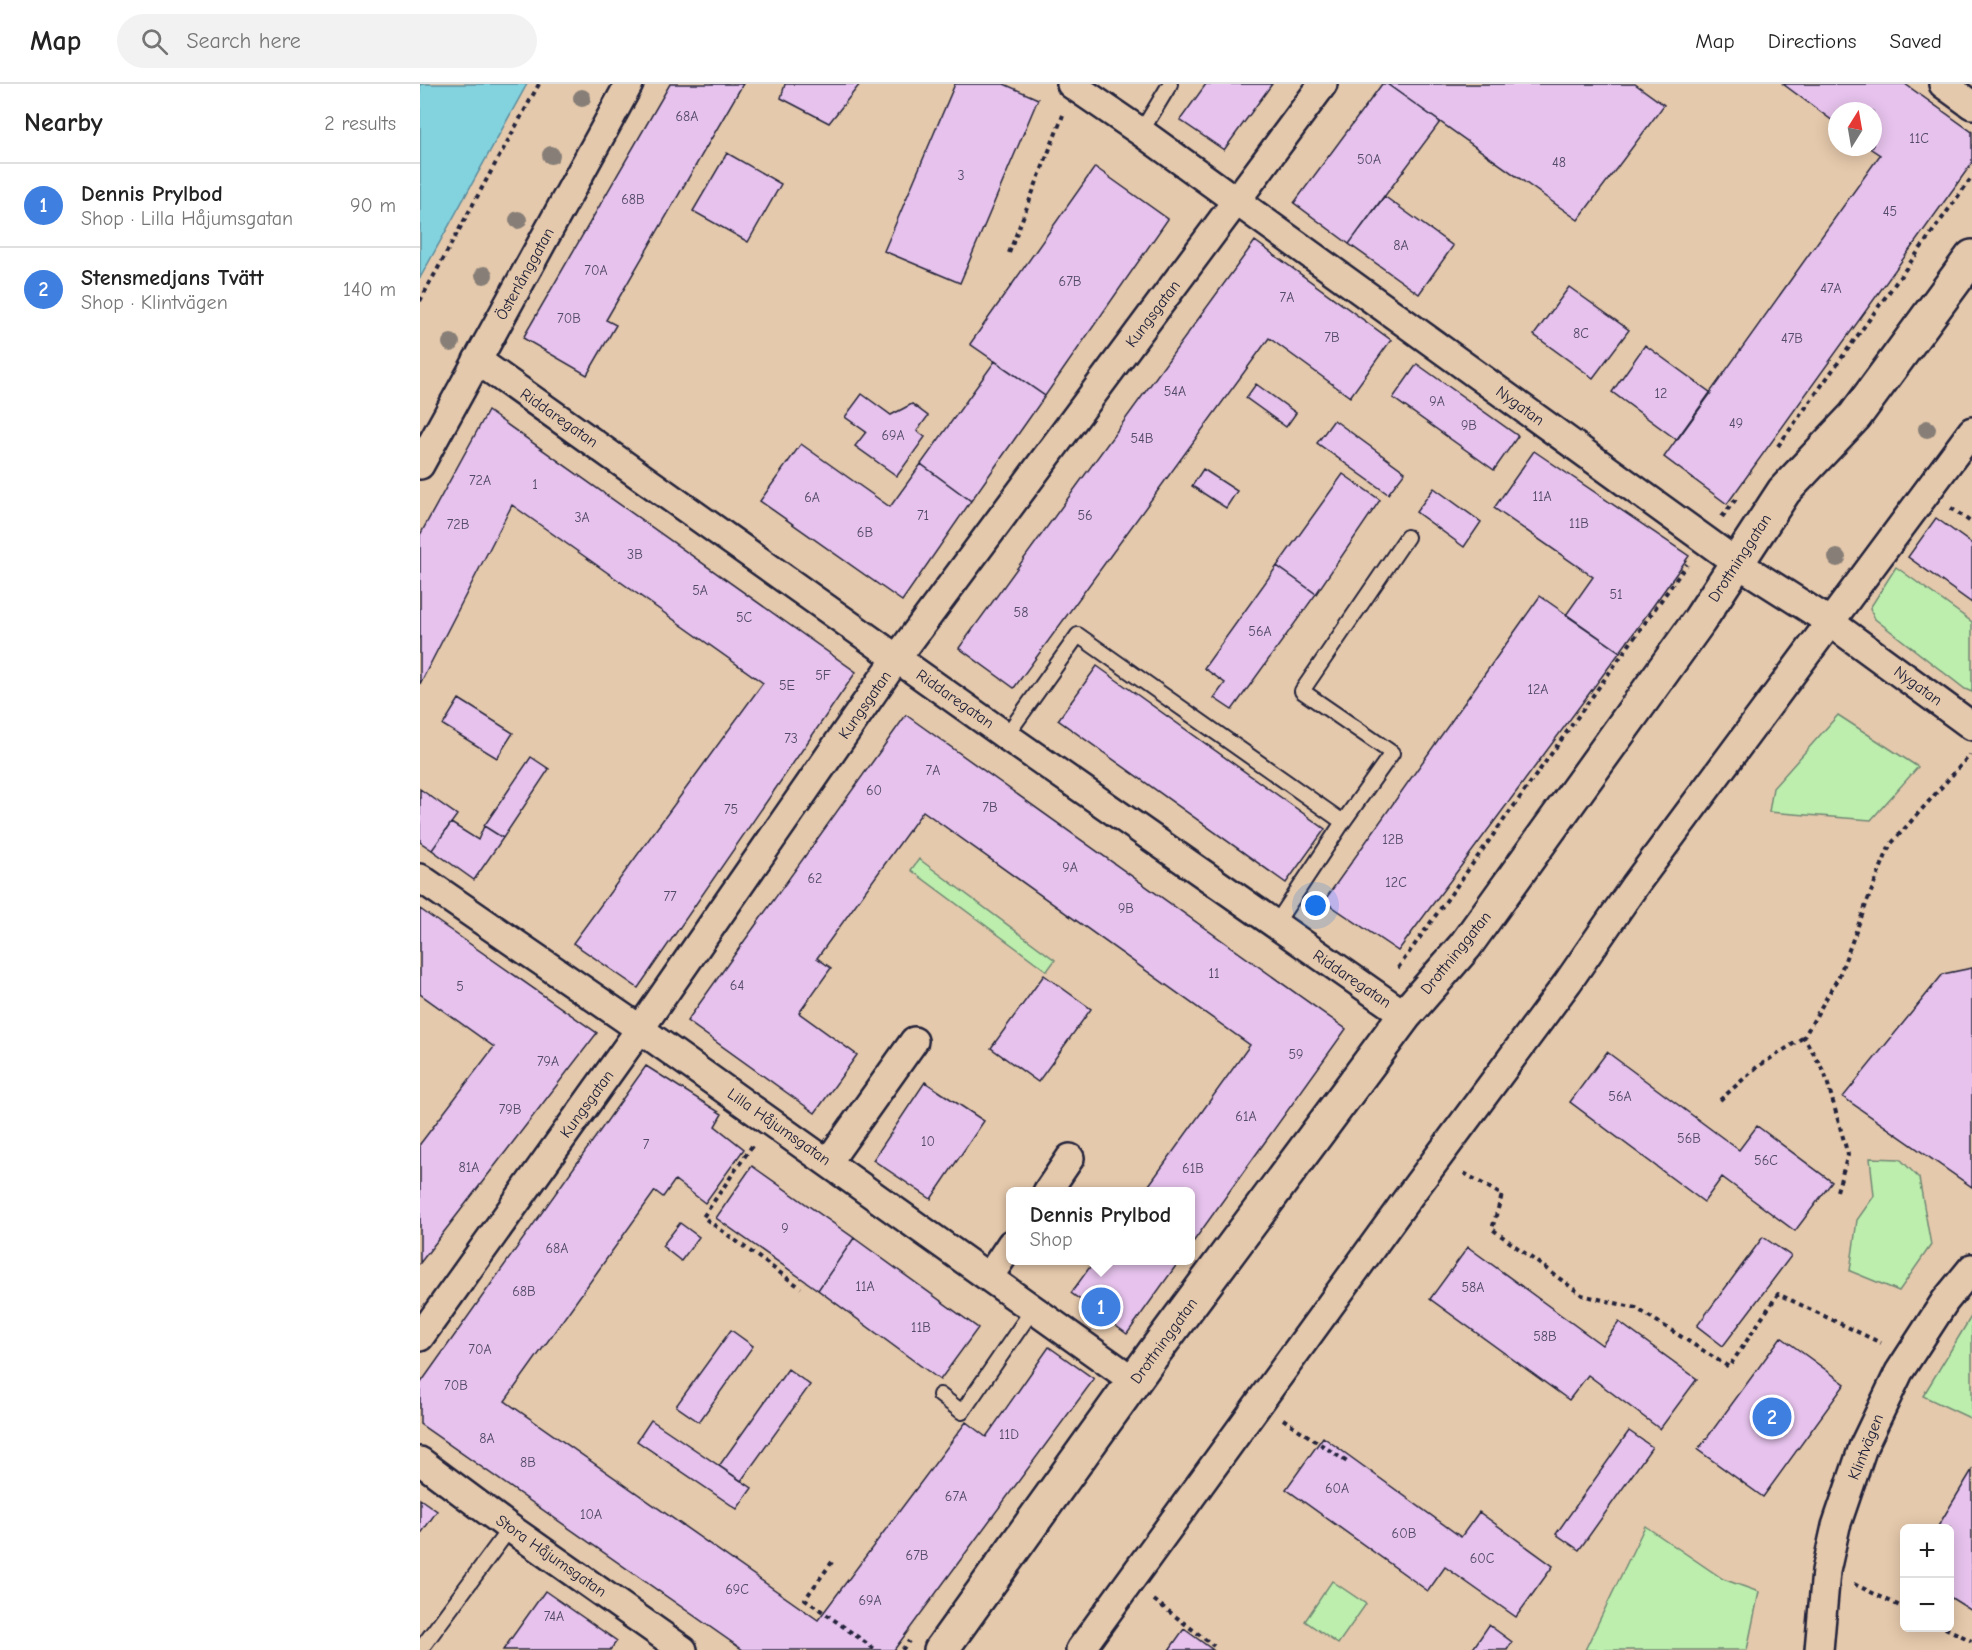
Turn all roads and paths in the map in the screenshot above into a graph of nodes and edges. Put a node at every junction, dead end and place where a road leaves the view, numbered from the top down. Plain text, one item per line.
1 (539, 84) edge
2 (629, 84) edge
3 (1170, 84) edge
4 (1323, 84) edge
5 (1943, 84) edge
6 (1072, 85) edge
7 (1972, 105) edge
8 (1141, 132) junction
9 (1972, 177) edge
10 (1237, 201) junction
11 (1009, 253) dead end
12 (1972, 256) edge
13 (420, 301) edge
14 (477, 360) junction
15 (1972, 431) edge
16 (1775, 450) dead end
17 (420, 465) edge
18 (1741, 492) dead end
19 (1407, 537) dead end
20 (1705, 540) junction
21 (1737, 563) junction
22 (1830, 622) junction
23 (897, 658) junction
24 (1972, 726) edge
25 (1006, 736) junction
26 (1972, 752) edge
27 (1342, 822) junction
28 (420, 878) edge
29 (1275, 925) junction
30 (1378, 996) junction
31 (1405, 1015) junction
32 (640, 1029) junction
33 (1804, 1037) junction
34 (914, 1041) dead end
35 (1720, 1100) dead end
36 (769, 1121) junction
37 (1070, 1158) dead end
38 (1437, 1158) junction
39 (828, 1162) junction
40 (1050, 1187) edge
41 (1837, 1191) dead end
42 (1006, 1251) edge
43 (1972, 1268) edge
44 (988, 1277) junction
45 (801, 1288) dead end
46 (1033, 1309) junction
47 (420, 1337) edge
48 (1908, 1356) junction
49 (1134, 1381) junction
50 (940, 1395) dead end
51 (1259, 1403) junction
52 (420, 1461) edge
53 (1347, 1462) dead end
54 (510, 1528) junction
55 (832, 1562) dead end
56 (1826, 1571) junction
57 (1130, 1582) junction
58 (1900, 1606) edge
59 (1953, 1632) edge
60 (1972, 1641) edge
61 (1214, 1646) dead end
62 (420, 1650) edge
63 (682, 1650) edge
64 (876, 1650) edge
65 (941, 1650) edge
66 (1080, 1650) edge
67 (1818, 1650) edge

1 - 13 path
2 - 14 street, Österlånggatan
3 - 8 lane
4 - 10 street, Kungsgatan
5 - 7 street
6 - 8 street, Nygatan
6 - 11 path
8 - 10 street, Nygatan
9 - 16 path
10 - 20 street, Nygatan
10 - 23 street, Kungsgatan
12 - 21 street, Drottninggatan
14 - 17 street, Österlånggatan
14 - 23 street, Riddaregatan
15 - 22 street
18 - 20 path
19 - 27 lane
20 - 21 street, Nygatan
20 - 30 path
21 - 22 street, Nygatan
21 - 31 street, Drottninggatan
22 - 24 street, Nygatan
22 - 38 street
23 - 25 street, Riddaregatan
23 - 32 street, Kungsgatan
25 - 27 lane
25 - 29 street, Riddaregatan
26 - 33 path
27 - 29 lane
28 - 32 street, Lilla Håjumsgatan
29 - 30 street, Riddaregatan
30 - 31 street, Riddaregatan
31 - 49 street, Drottninggatan
32 - 36 street, Lilla Håjumsgatan
32 - 47 street, Kungsgatan
33 - 35 path
33 - 41 path
34 - 39 street
36 - 39 street, Lilla Håjumsgatan
36 - 45 path
37 - 40 street
38 - 48 path
38 - 51 street
39 - 44 street, Lilla Håjumsgatan
42 - 44 street
43 - 48 street, Klintvägen
44 - 46 street, Lilla Håjumsgatan
46 - 49 street, Lilla Håjumsgatan
46 - 50 lane
48 - 56 street, Klintvägen
49 - 65 street, Drottninggatan
51 - 53 path
51 - 57 street
52 - 54 street, Stora Håjumsgatan
54 - 62 lane
54 - 63 street, Stora Håjumsgatan
55 - 64 path
56 - 58 path
56 - 67 street, Klintvägen
57 - 61 path
57 - 66 street
59 - 60 path

